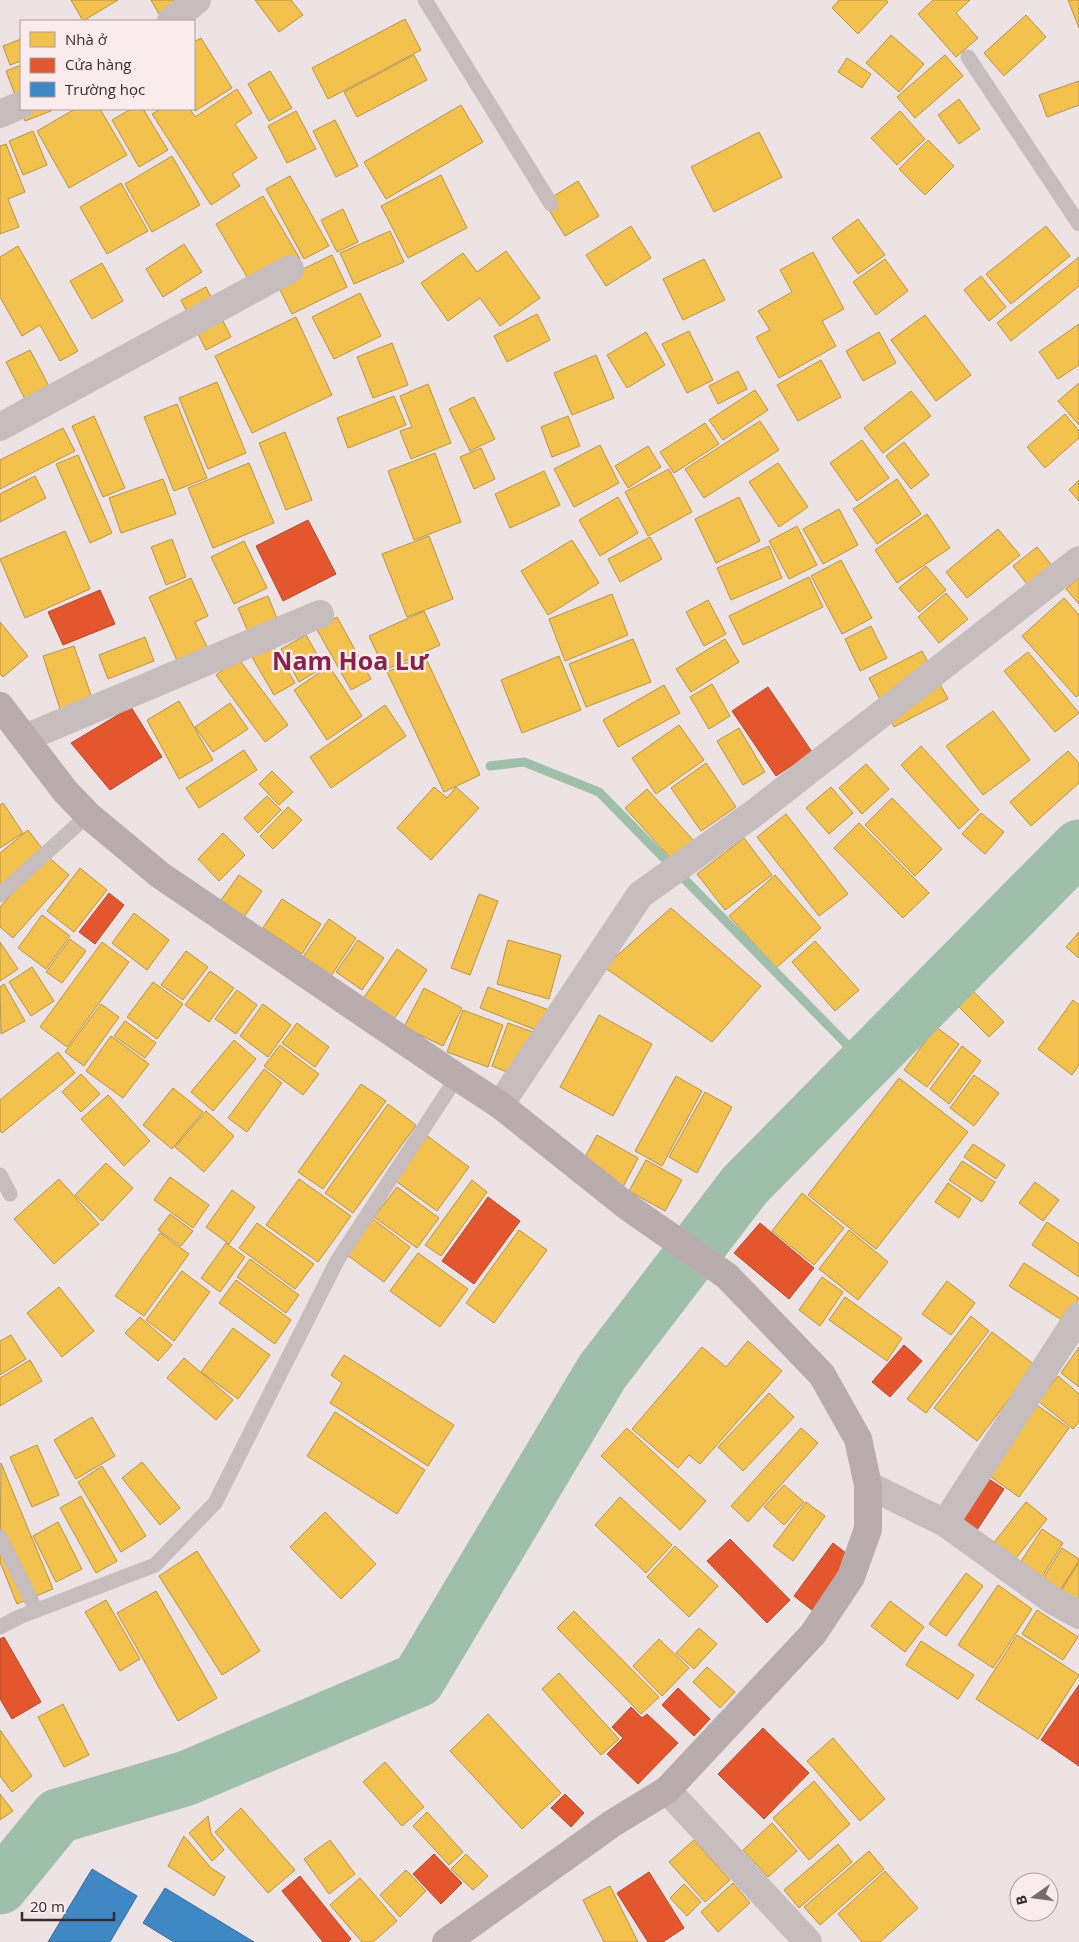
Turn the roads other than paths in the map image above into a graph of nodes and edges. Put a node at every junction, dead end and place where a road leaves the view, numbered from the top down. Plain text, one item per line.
1 (197, 0) edge
2 (425, 0) edge
3 (172, 20) edge
4 (968, 57) dead end
5 (20, 105) edge
6 (0, 114) edge
7 (551, 204) dead end
8 (1079, 224) edge
9 (290, 269) dead end
10 (0, 427) edge
11 (1079, 560) edge
12 (320, 614) dead end
13 (0, 706) edge
14 (25, 738) junction
15 (88, 815) junction
16 (0, 895) edge
17 (457, 1077) junction
18 (500, 1105) junction
19 (0, 1175) edge
20 (10, 1194) dead end
21 (1079, 1316) edge
22 (868, 1485) junction
23 (945, 1523) junction
24 (0, 1537) edge
25 (36, 1610) junction
26 (1079, 1615) edge
27 (0, 1627) edge
28 (667, 1790) junction
29 (446, 1942) edge
30 (808, 1942) edge

1 - 3 street
2 - 7 lane
4 - 8 lane
5 - 6 street
9 - 10 street
11 - 18 street
12 - 14 street
13 - 14 main road
14 - 15 main road
15 - 16 lane
15 - 17 main road
17 - 18 main road
17 - 25 lane
18 - 22 main road
19 - 20 lane
21 - 23 street
22 - 23 street
22 - 28 main road
23 - 26 street
24 - 25 lane
25 - 27 lane
28 - 29 main road
28 - 30 street

